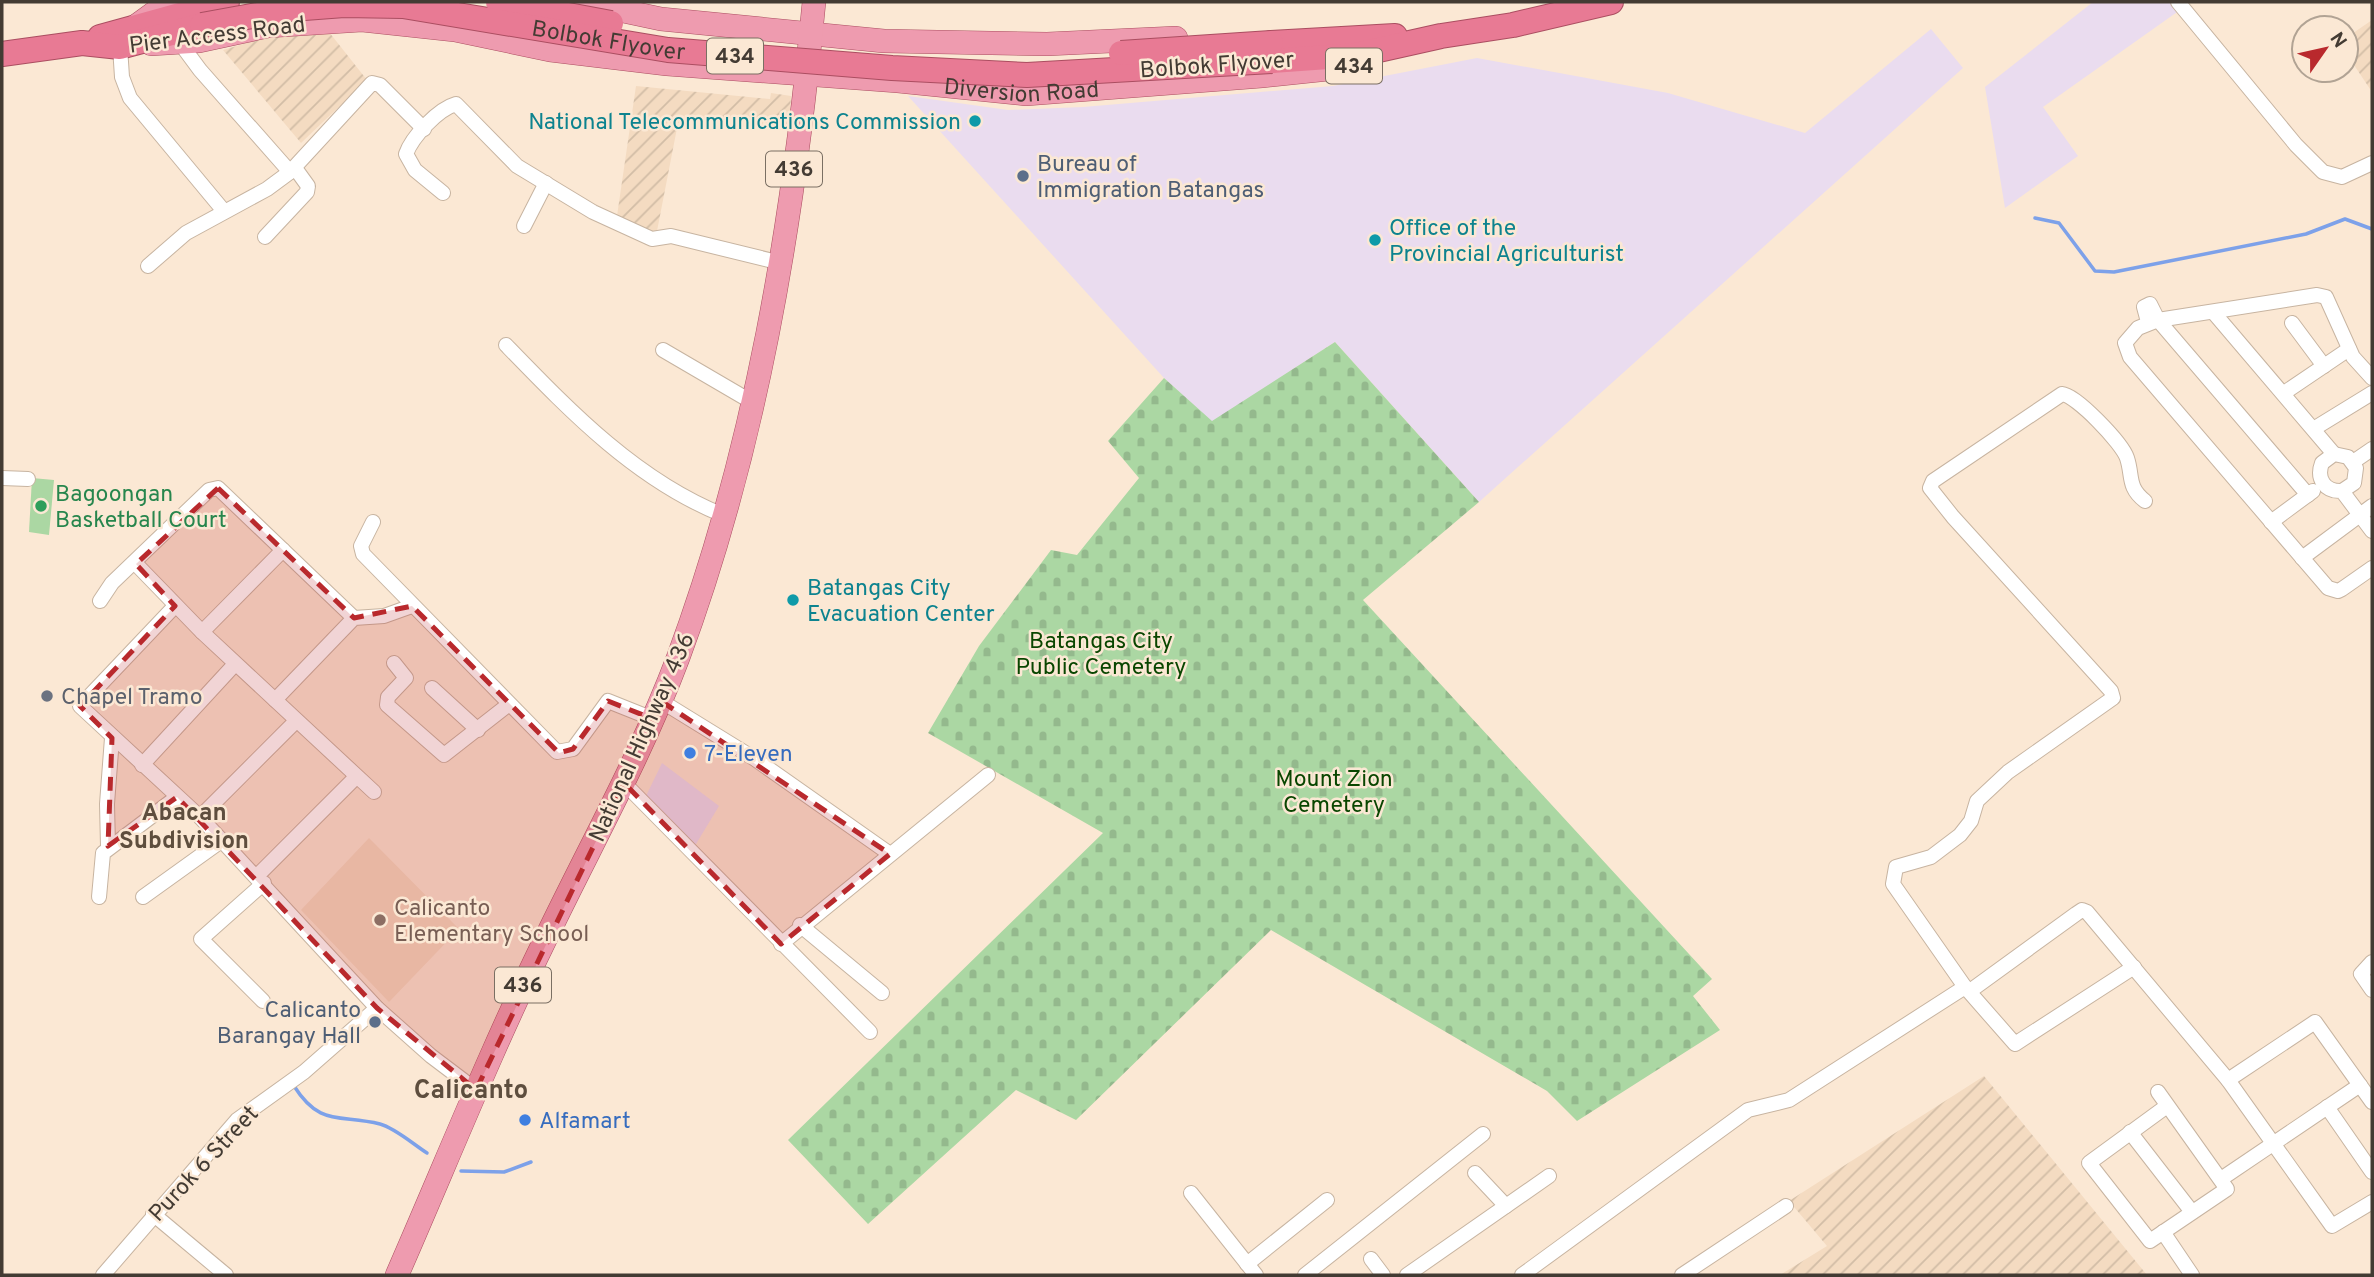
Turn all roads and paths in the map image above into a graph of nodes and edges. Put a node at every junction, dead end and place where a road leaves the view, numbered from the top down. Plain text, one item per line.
1 (169, 2) edge
2 (227, 2) edge
3 (498, 2) edge
4 (581, 2) edge
5 (814, 2) edge
6 (1611, 2) edge
7 (2178, 2) edge
8 (199, 17) junction
9 (811, 31) junction
10 (1441, 36) junction
11 (131, 39) junction
12 (180, 43) junction
13 (1271, 52) junction
14 (2, 54) edge
15 (806, 75) junction
16 (424, 129) junction
17 (2372, 163) edge
18 (292, 170) junction
19 (546, 184) junction
20 (443, 193) dead end
21 (223, 210) junction
22 (524, 226) dead end
23 (265, 237) dead end
24 (780, 263) junction
25 (148, 266) dead end
26 (2214, 313) junction
27 (2153, 321) junction
28 (2292, 323) dead end
29 (506, 345) dead end
30 (663, 349) dead end
31 (2349, 349) junction
32 (2325, 366) junction
33 (2372, 378) edge
34 (2284, 393) junction
35 (2372, 393) edge
36 (752, 402) junction
37 (2315, 428) junction
38 (2372, 449) edge
39 (2334, 454) junction
40 (2353, 462) junction
41 (2, 478) edge
42 (28, 479) dead end
43 (2323, 484) junction
44 (2342, 491) junction
45 (2308, 495) junction
46 (2145, 501) dead end
47 (2367, 510) edge
48 (723, 515) junction
49 (373, 522) dead end
50 (2271, 522) junction
51 (2372, 531) edge
52 (283, 550) junction
53 (2302, 558) junction
54 (136, 564) junction
55 (2372, 568) edge
56 (100, 601) dead end
57 (176, 606) junction
58 (412, 606) junction
59 (354, 618) junction
60 (202, 632) junction
61 (394, 663) dead end
62 (235, 664) junction
63 (432, 688) dead end
64 (275, 700) junction
65 (508, 705) junction
66 (657, 710) junction
67 (296, 721) junction
68 (478, 730) junction
69 (112, 738) junction
70 (142, 765) junction
71 (988, 775) dead end
72 (356, 777) junction
73 (624, 783) junction
74 (374, 792) dead end
75 (177, 797) junction
76 (200, 817) junction
77 (221, 841) junction
78 (108, 846) junction
79 (890, 854) junction
80 (260, 879) junction
81 (99, 897) dead end
82 (143, 897) dead end
83 (800, 925) junction
84 (781, 944) junction
85 (2372, 962) edge
86 (2134, 967) junction
87 (1967, 989) junction
88 (2372, 990) edge
89 (882, 993) dead end
90 (263, 1001) dead end
91 (377, 1008) junction
92 (870, 1032) dead end
93 (2228, 1080) junction
94 (2360, 1085) junction
95 (476, 1090) junction
96 (2158, 1092) dead end
97 (2372, 1102) edge
98 (2167, 1106) junction
99 (2327, 1107) junction
100 (2130, 1132) junction
101 (1483, 1134) dead end
102 (2274, 1143) junction
103 (1475, 1172) dead end
104 (2372, 1172) edge
105 (1549, 1176) dead end
106 (2221, 1180) junction
107 (1191, 1193) dead end
108 (1327, 1200) dead end
109 (2372, 1202) edge
110 (1506, 1206) junction
111 (1786, 1206) dead end
112 (2192, 1212) junction
113 (153, 1214) junction
114 (2163, 1232) junction
115 (1371, 1259) dead end
116 (1252, 1270) edge
117 (1424, 1270) edge
118 (103, 1275) edge
119 (226, 1275) edge
120 (397, 1275) edge
121 (1305, 1275) edge
122 (1383, 1275) edge
123 (1407, 1275) edge
124 (1522, 1275) edge
125 (1682, 1275) edge
126 (2192, 1275) edge

1 - 11 main road, Pier Access Road
2 - 8 highway, Bolbok Flyover / 434
3 - 13 highway, Bolbok Flyover / 434, bridge
4 - 9 main road, 434
5 - 9 main road, National Highway 436 / 436
6 - 10 highway, Diversion Road / 434
7 - 17 street
8 - 11 highway, Bolbok Flyover / 434
8 - 13 highway, Bolbok Flyover / 434, bridge
9 - 10 main road, Diversion Road / 434
9 - 15 main road, National Highway 436 / 436
10 - 13 highway, Bolbok Flyover / 434
10 - 15 main road, Diversion Road / 434
11 - 12 main road, Pier Access Road / 434
11 - 14 highway, Pier Access Road / 434
11 - 21 street
12 - 15 main road, Pier Access Road / 434
12 - 18 street
15 - 24 main road, National Highway 436 / 436
16 - 18 street
16 - 19 street
16 - 20 street
18 - 21 street
18 - 23 street
19 - 22 street
19 - 24 street
21 - 25 street
24 - 36 main road, National Highway 436 / 436
26 - 27 street
26 - 31 street
26 - 34 street
27 - 45 street
27 - 50 street
28 - 32 street
29 - 48 street
30 - 36 street
31 - 32 street
31 - 33 street
32 - 34 street
34 - 37 street
35 - 37 street
36 - 48 main road, National Highway 436 / 436
37 - 39 street
38 - 40 street
39 - 40 street
39 - 43 street
40 - 44 street
41 - 42 street
43 - 44 street
43 - 45 street
44 - 47 street
45 - 50 street
46 - 87 street
47 - 51 street
47 - 53 street
48 - 66 main road, National Highway 436 / 436
49 - 58 street
50 - 53 street
52 - 54 street
52 - 59 street
52 - 60 street
53 - 55 street
54 - 56 street
54 - 57 street
57 - 60 street
57 - 69 street
58 - 59 street
58 - 65 street
59 - 64 street
60 - 62 street
61 - 68 street
62 - 64 street
62 - 70 street
63 - 68 street
64 - 67 street
65 - 66 street
65 - 68 street
66 - 73 main road, National Highway 436 / 436
66 - 79 street
67 - 72 street
67 - 76 street
69 - 70 street
69 - 78 street
70 - 75 street
71 - 79 street
72 - 74 street
72 - 80 street
73 - 84 street
73 - 95 main road, National Highway 436 / 436
75 - 76 street
75 - 78 street
76 - 77 street
77 - 80 street
77 - 82 street
78 - 81 street
79 - 83 street
80 - 90 street
80 - 91 street
83 - 84 street
83 - 89 street
84 - 92 street
85 - 88 street
86 - 87 street
86 - 87 street
86 - 93 street
87 - 124 street
91 - 95 street
91 - 113 street, Purok 6 Street
93 - 94 street
93 - 102 street
94 - 97 street
94 - 99 street
95 - 120 main road, National Highway 436 / 436
96 - 98 street
98 - 100 street
98 - 106 street
99 - 102 street
99 - 104 street
100 - 112 street
100 - 114 street
101 - 121 street
102 - 106 street
102 - 109 street
103 - 110 street
105 - 110 street
106 - 112 street
107 - 116 street
108 - 116 street
110 - 117 street
111 - 125 street
112 - 114 street
113 - 118 street, Purok 6 Street
113 - 119 street
114 - 126 street
115 - 122 street
117 - 123 street

